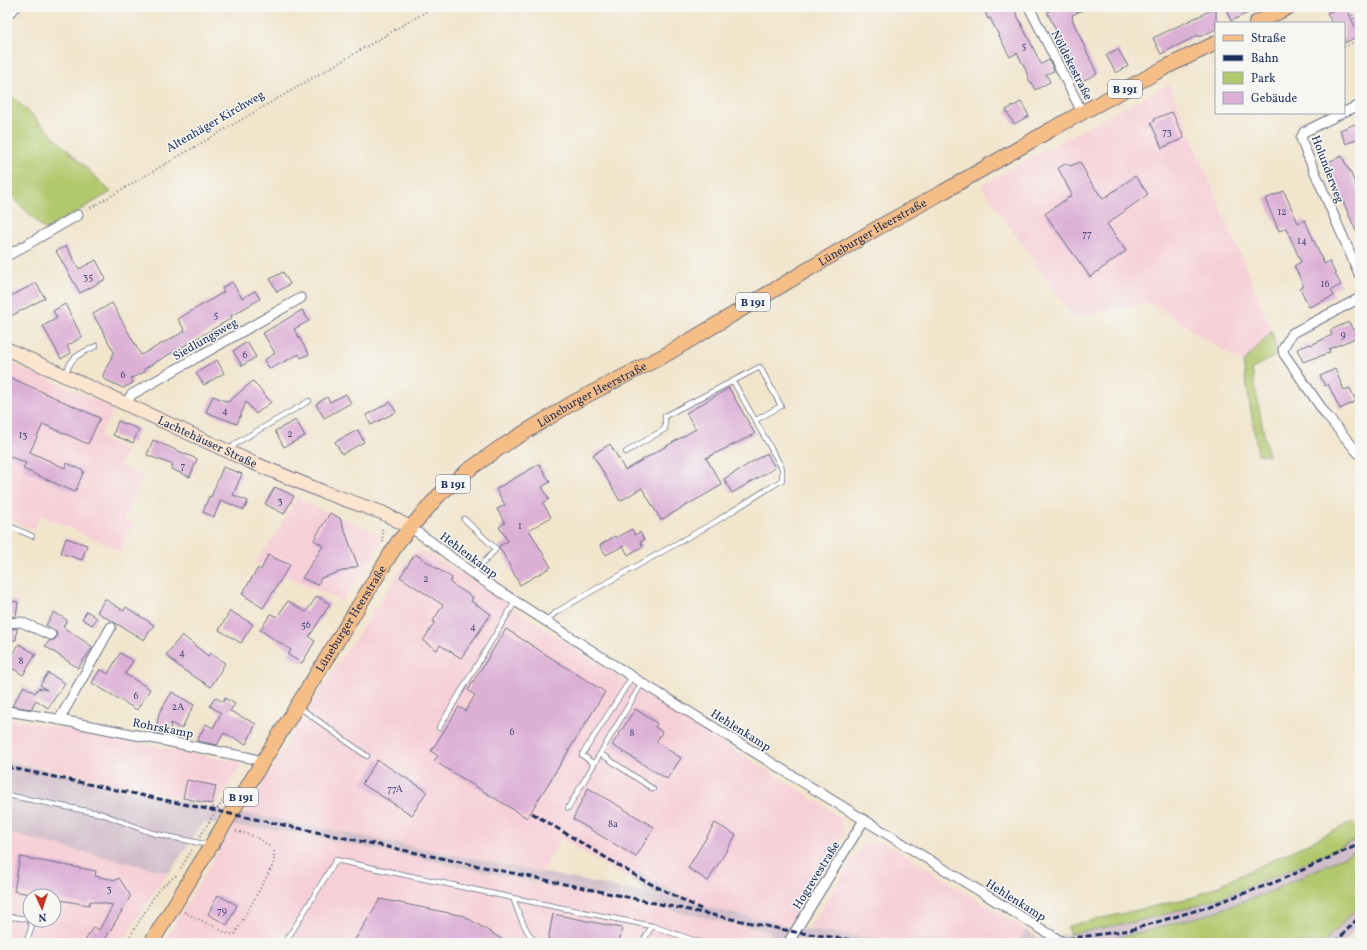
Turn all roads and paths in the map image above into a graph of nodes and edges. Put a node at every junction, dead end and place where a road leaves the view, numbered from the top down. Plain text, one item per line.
1 (16, 7) edge
2 (434, 7) edge
3 (1028, 7) edge
4 (1289, 7) edge
5 (1348, 7) edge
6 (7, 15) edge
7 (1258, 22) edge
8 (1360, 31) edge
9 (1360, 39) edge
10 (1215, 43) edge
11 (1345, 46) edge
12 (1360, 105) edge
13 (1345, 111) edge
14 (1082, 112) junction
15 (1339, 114) edge
16 (78, 215) joint
17 (7, 256) edge
18 (1360, 276) edge
19 (300, 298) dead end
20 (1360, 298) edge
21 (96, 346) dead end
22 (7, 350) edge
23 (64, 376) junction
24 (733, 381) junction
25 (309, 401) dead end
26 (126, 405) junction
27 (756, 420) junction
28 (1356, 442) edge
29 (228, 451) junction
30 (626, 452) dead end
31 (1360, 455) edge
32 (392, 517) junction
33 (464, 519) dead end
34 (7, 525) edge
35 (411, 528) junction
36 (32, 536) dead end
37 (381, 546) dead end
38 (473, 574) junction
39 (514, 602) junction
40 (545, 621) junction
41 (7, 622) edge
42 (111, 627) dead end
43 (51, 635) dead end
44 (632, 677) junction
45 (642, 683) junction
46 (298, 706) junction
47 (7, 711) edge
48 (59, 720) junction
49 (440, 728) dead end
50 (601, 754) junction
51 (367, 756) dead end
52 (263, 762) junction
53 (594, 764) junction
54 (230, 789) dead end
55 (653, 789) dead end
56 (7, 795) edge
57 (568, 808) dead end
58 (864, 820) junction
59 (222, 828) junction
60 (196, 843) junction
61 (211, 846) junction
62 (513, 898) junction
63 (174, 906) junction
64 (7, 921) edge
65 (652, 926) junction
66 (1360, 940) edge
67 (26, 943) edge
68 (126, 943) edge
69 (151, 943) edge
70 (285, 943) edge
71 (537, 943) edge
72 (642, 943) edge
73 (702, 943) edge
74 (788, 943) edge
75 (1064, 943) edge
76 (1358, 943) edge

1 - 6 street
2 - 16 path, Altenhäger Kirchweg
3 - 14 street, Nöldekestraße
4 - 7 main road
5 - 8 path
9 - 11 path
10 - 14 main road, Lüneburger Heerstraße / B 191
12 - 13 street, Holunderweg
14 - 35 main road, Lüneburger Heerstraße / B 191
15 - 18 street, Holunderweg
16 - 17 street
19 - 26 street, Siedlungsweg
20 - 28 street
21 - 23 lane
22 - 23 street, Lachtehäuser Straße
23 - 26 street, Lachtehäuser Straße
24 - 27 lane
24 - 27 lane
24 - 30 lane
25 - 29 lane
26 - 29 street, Lachtehäuser Straße
27 - 40 lane
28 - 31 street
29 - 32 street, Lachtehäuser Straße
32 - 35 street, Lachtehäuser Straße
32 - 37 path
33 - 38 lane
34 - 36 lane
35 - 38 street, Hehlenkamp
35 - 46 main road, Lüneburger Heerstraße / B 191
38 - 39 street, Hehlenkamp
39 - 40 street, Hehlenkamp
39 - 49 lane
40 - 44 street, Hehlenkamp
41 - 43 street
42 - 48 street
44 - 45 street, Hehlenkamp
44 - 53 lane
45 - 50 lane
45 - 58 street, Hehlenkamp
46 - 51 lane
46 - 52 main road, Lüneburger Heerstraße / B 191
47 - 48 street, Rohrskamp
48 - 52 street, Rohrskamp
50 - 53 lane
50 - 55 lane
52 - 59 main road, Lüneburger Heerstraße / B 191
53 - 57 lane
54 - 60 path
56 - 60 lane
58 - 74 street, Hogrevestraße
58 - 75 street, Hehlenkamp
59 - 61 main road, Lüneburger Heerstraße / B 191
59 - 63 path
60 - 61 lane
60 - 68 path
61 - 63 main road, Lüneburger Heerstraße / B 191
62 - 65 lane
62 - 70 lane
62 - 71 lane
63 - 69 main road, Lüneburger Heerstraße / B 191
64 - 67 lane
65 - 72 lane
65 - 73 lane
66 - 76 path

